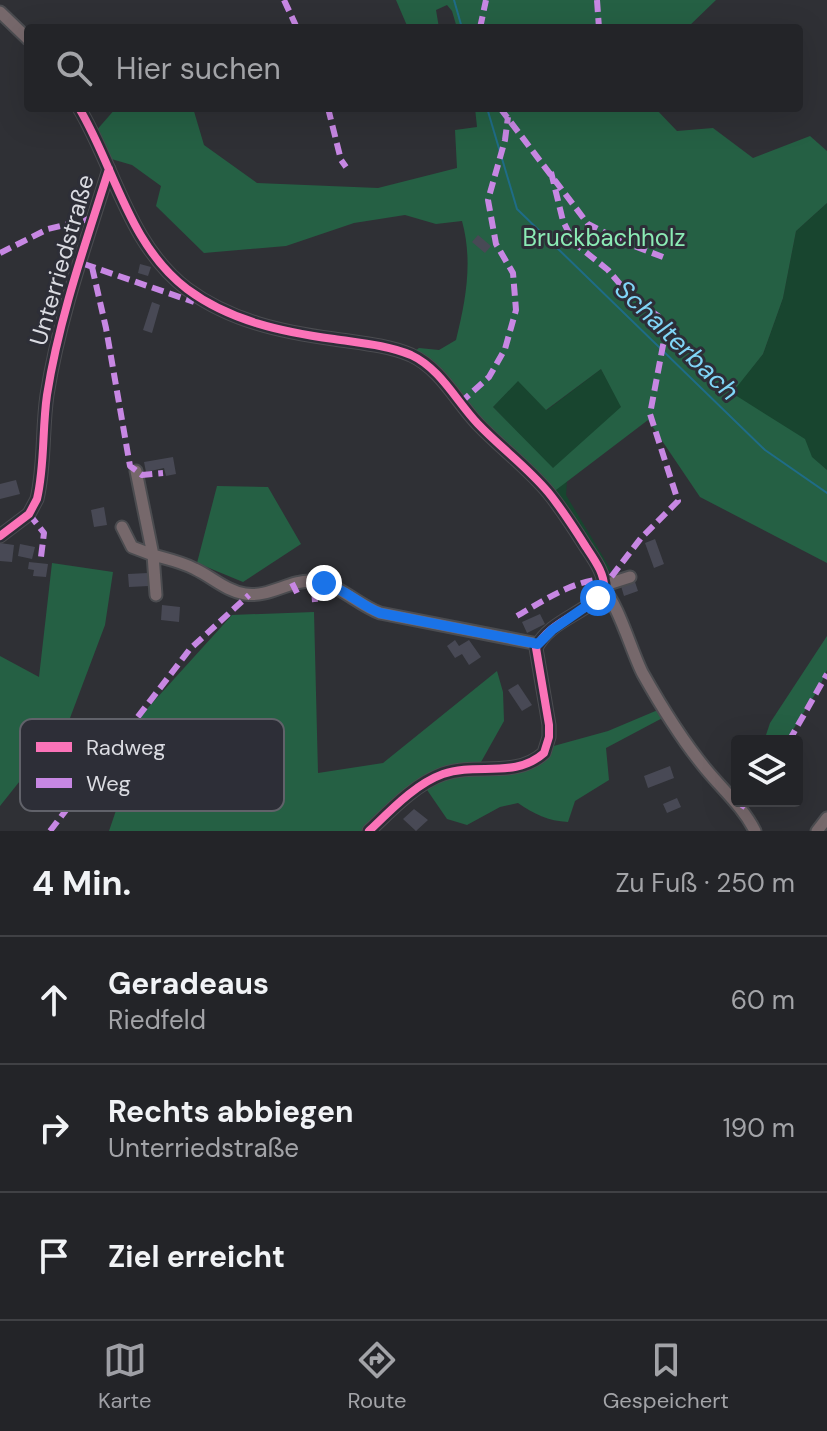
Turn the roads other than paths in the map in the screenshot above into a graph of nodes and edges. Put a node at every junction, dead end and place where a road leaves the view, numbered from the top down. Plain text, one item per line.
1 (0, 12) edge
2 (24, 35) edge
3 (81, 112) edge
4 (109, 169) junction
5 (136, 471) dead end
6 (122, 527) dead end
7 (0, 536) edge
8 (153, 555) junction
9 (179, 563) junction
10 (154, 576) junction
11 (630, 577) dead end
12 (604, 588) junction
13 (156, 595) dead end
14 (538, 644) junction
15 (827, 818) edge
16 (369, 831) edge
17 (755, 831) edge
18 (817, 831) edge

1 - 2 street
3 - 4 street, Unterriedstraße
4 - 7 street, Unterriedstraße
4 - 12 street, Unterriedstraße
5 - 8 street
6 - 8 street
8 - 9 street
8 - 10 street
9 - 10 street
9 - 14 street
10 - 13 street
11 - 12 street
12 - 14 street
12 - 17 street, Unterriedstraße
14 - 16 street
15 - 18 street

